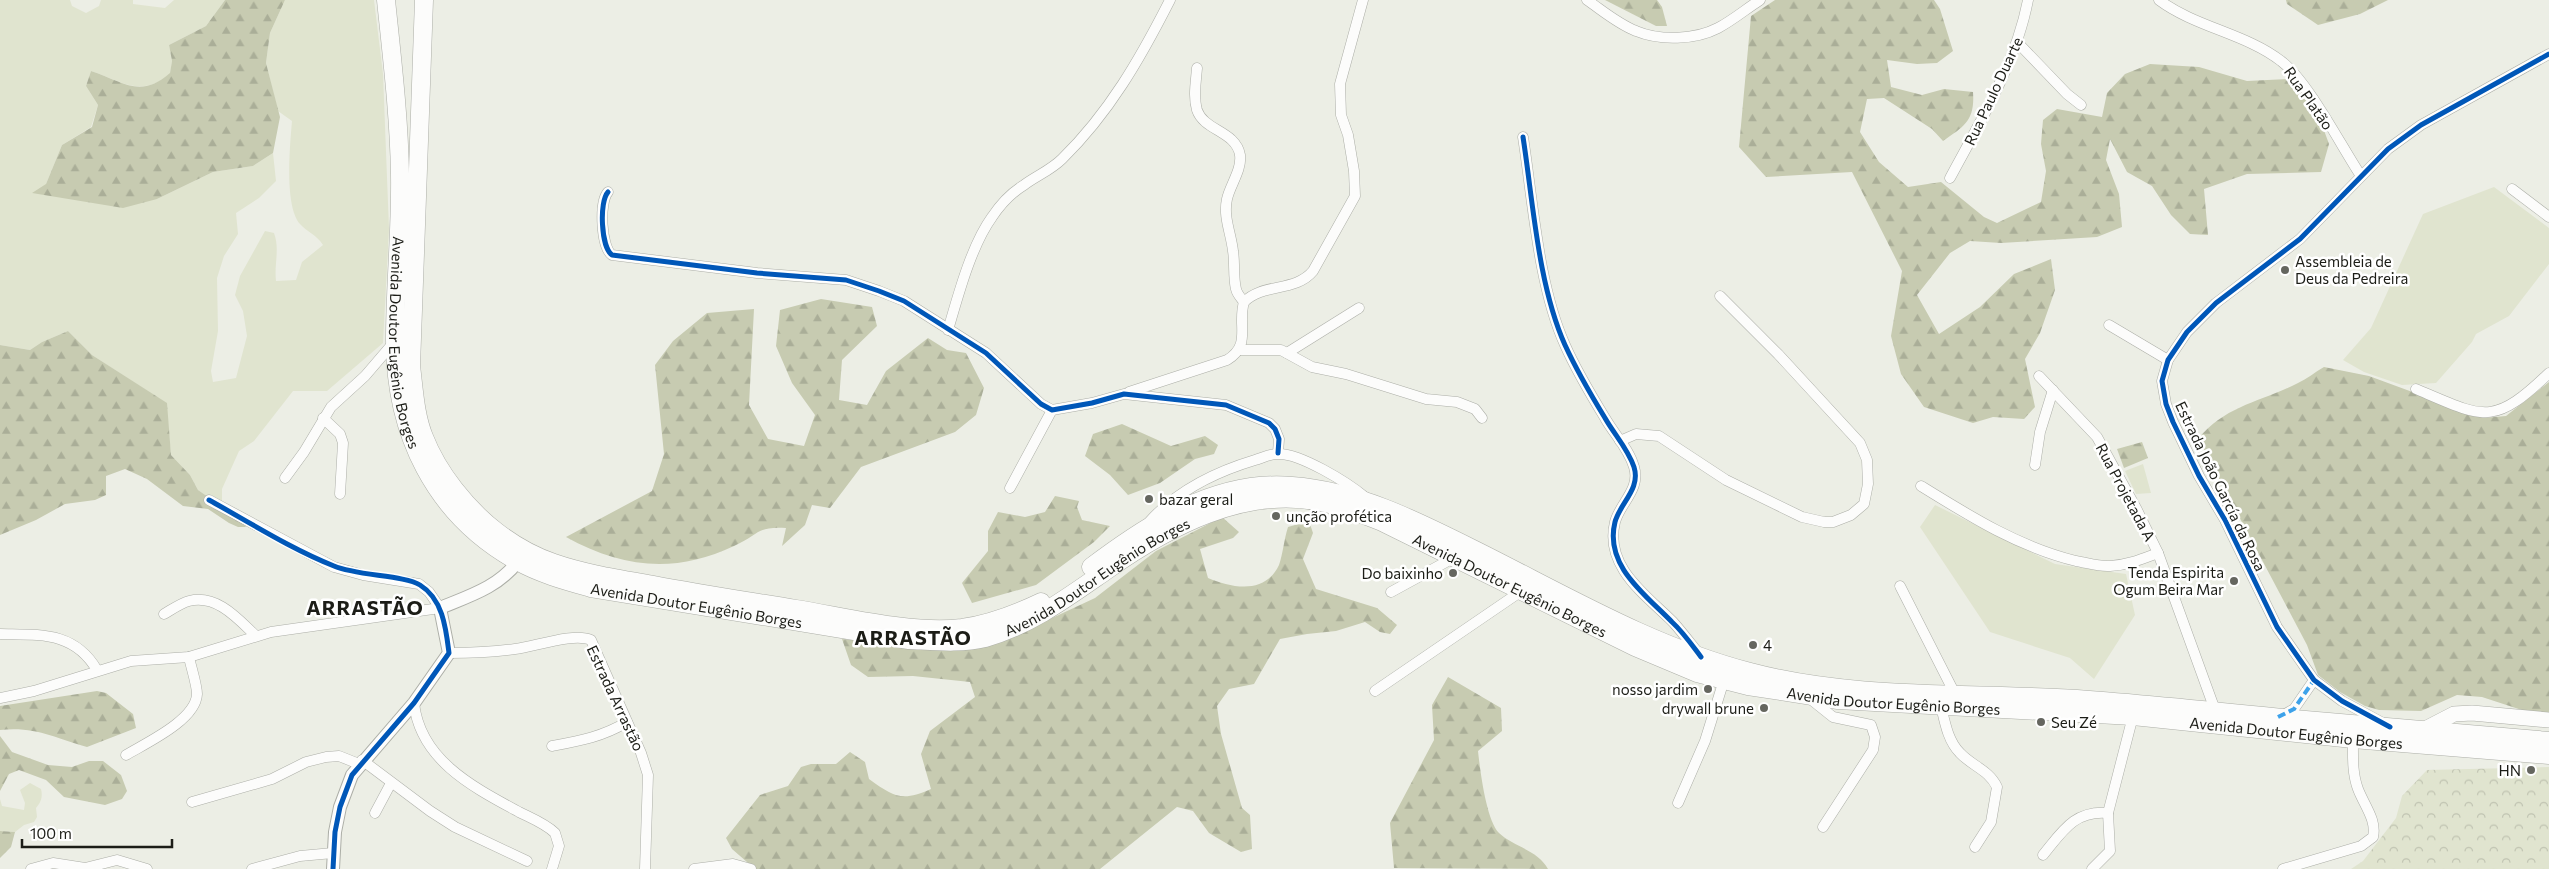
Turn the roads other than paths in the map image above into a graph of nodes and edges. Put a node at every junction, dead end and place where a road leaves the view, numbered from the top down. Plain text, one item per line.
1 (386, 0) edge
2 (424, 0) edge
3 (1170, 0) edge
4 (1363, 0) edge
5 (1587, 0) edge
6 (1760, 0) edge
7 (2028, 0) edge
8 (2159, 0) edge
9 (2018, 43) junction
10 (2549, 54) edge
11 (1197, 68) dead end
12 (2081, 105) dead end
13 (1523, 137) dead end
14 (2361, 176) junction
15 (1950, 178) dead end
16 (2512, 189) dead end
17 (608, 192) dead end
18 (2549, 217) edge
19 (1720, 296) dead end
20 (1244, 302) junction
21 (1359, 308) dead end
22 (2109, 326) dead end
23 (948, 330) junction
24 (395, 341) junction
25 (1240, 350) junction
26 (1287, 353) junction
27 (2168, 360) junction
28 (2549, 373) edge
29 (2039, 376) dead end
30 (2053, 390) junction
31 (2416, 390) dead end
32 (1124, 394) junction
33 (1052, 410) junction
34 (323, 418) junction
35 (1482, 418) dead end
36 (1620, 441) junction
37 (1278, 453) junction
38 (2035, 464) dead end
39 (285, 478) dead end
40 (1921, 486) dead end
41 (1010, 488) dead end
42 (340, 494) dead end
43 (209, 500) dead end
44 (1372, 502) junction
45 (1143, 529) junction
46 (2158, 553) junction
47 (1456, 556) junction
48 (518, 561) junction
49 (1900, 586) dead end
50 (1523, 590) junction
51 (1391, 592) dead end
52 (440, 608) junction
53 (164, 614) dead end
54 (0, 634) edge
55 (256, 636) junction
56 (448, 653) junction
57 (189, 657) junction
58 (1702, 657) junction
59 (97, 670) junction
60 (1724, 680) junction
61 (2314, 680) junction
62 (1375, 691) dead end
63 (1955, 694) junction
64 (1808, 696) junction
65 (0, 698) edge
66 (414, 703) junction
67 (1941, 706) junction
68 (2215, 710) junction
69 (2133, 716) junction
70 (2278, 718) junction
71 (2549, 720) edge
72 (627, 722) junction
73 (2390, 727) junction
74 (2425, 729) junction
75 (2353, 739) junction
76 (2549, 741) edge
77 (552, 746) dead end
78 (126, 755) dead end
79 (2549, 755) edge
80 (361, 762) junction
81 (391, 783) junction
82 (192, 802) dead end
83 (1678, 803) dead end
84 (375, 813) dead end
85 (2108, 813) junction
86 (1823, 827) dead end
87 (1975, 847) dead end
88 (333, 853) junction
89 (2043, 855) dead end
90 (528, 861) dead end
91 (555, 868) edge
92 (31, 869) edge
93 (147, 869) edge
94 (252, 869) edge
95 (333, 869) edge
96 (645, 869) edge
97 (694, 869) edge
98 (751, 869) edge
99 (2092, 869) edge
100 (2283, 869) edge

1 - 24 highway, Avenida Doutor Eugênio Borges
2 - 45 highway, Avenida Doutor Eugênio Borges
3 - 23 street
4 - 20 street
5 - 6 street
7 - 9 street, Rua Paulo Duarte
8 - 14 street, Rua Platão
9 - 12 street
9 - 15 street, Rua Paulo Duarte
10 - 14 street, Estrada João García da Rosa
11 - 20 street
13 - 36 street
14 - 27 street, Estrada João García da Rosa
16 - 18 street
17 - 23 street
19 - 36 street
20 - 25 street
21 - 26 street
22 - 27 street
23 - 33 street
24 - 34 street
24 - 48 highway, Avenida Doutor Eugênio Borges
25 - 26 street
25 - 32 street
26 - 35 street
27 - 61 street, Estrada João García da Rosa
28 - 31 street
29 - 30 street, Rua Projetada A
30 - 38 street
30 - 46 street, Rua Projetada A
32 - 33 street
32 - 37 street
33 - 41 street
34 - 39 street
34 - 42 street
36 - 58 street
37 - 44 street
37 - 45 street
40 - 46 street
43 - 52 street
44 - 45 highway, Avenida Doutor Eugênio Borges
44 - 58 highway, Avenida Doutor Eugênio Borges
46 - 68 street, Rua Projetada A
47 - 48 highway, Avenida Doutor Eugênio Borges
47 - 50 highway, Avenida Doutor Eugênio Borges
47 - 51 street
48 - 52 street
49 - 63 street
50 - 60 highway, Avenida Doutor Eugênio Borges
50 - 62 street
52 - 55 street
52 - 56 street
53 - 55 street
54 - 59 street
55 - 57 street
56 - 66 street
56 - 72 street, Estrada Arrastão
57 - 59 street
57 - 78 street
58 - 63 highway, Avenida Doutor Eugênio Borges
59 - 65 street
60 - 64 highway, Avenida Doutor Eugênio Borges
60 - 83 street
61 - 70 street
61 - 73 street, Estrada João García da Rosa
63 - 68 highway, Avenida Doutor Eugênio Borges
64 - 67 highway, Avenida Doutor Eugênio Borges
64 - 86 street
66 - 80 street
66 - 91 street
67 - 69 highway, Avenida Doutor Eugênio Borges
67 - 87 street
68 - 70 highway, Avenida Doutor Eugênio Borges
69 - 75 highway, Avenida Doutor Eugênio Borges
69 - 85 street
70 - 73 highway, Avenida Doutor Eugênio Borges
71 - 74 main road
72 - 77 street
72 - 96 street, Estrada Arrastão
73 - 74 highway, Avenida Doutor Eugênio Borges
74 - 76 highway, Avenida Doutor Eugênio Borges
75 - 79 highway, Avenida Doutor Eugênio Borges
75 - 100 street
80 - 81 street
80 - 82 street
80 - 88 street
81 - 84 street
81 - 90 street
85 - 89 street
85 - 99 street
88 - 94 street
88 - 95 street
92 - 93 street
97 - 98 street

